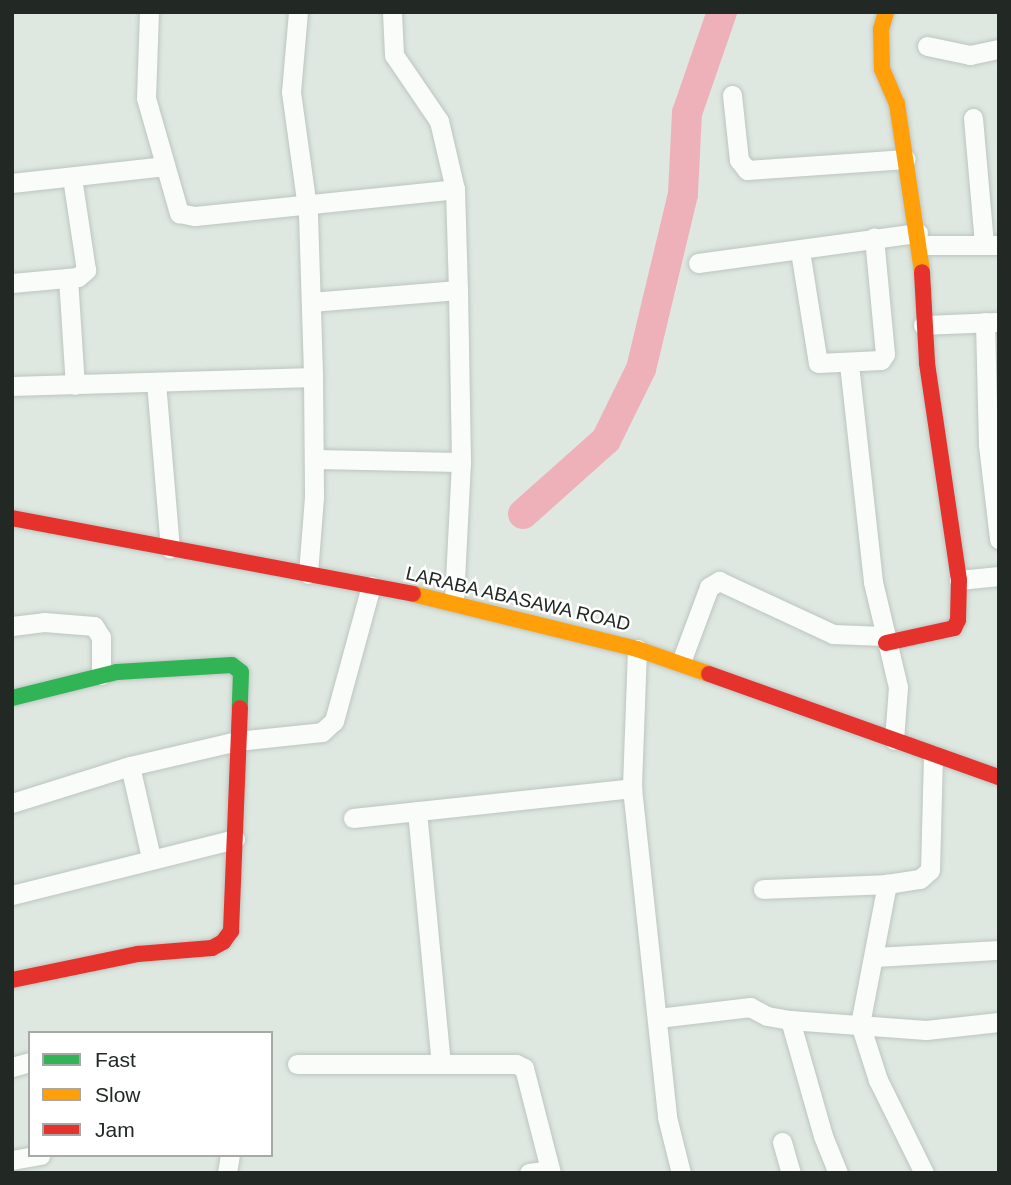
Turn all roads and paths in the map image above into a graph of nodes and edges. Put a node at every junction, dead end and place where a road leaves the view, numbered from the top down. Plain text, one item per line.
1 (149, 12) edge
2 (298, 12) edge
3 (392, 12) edge
4 (886, 12) edge
5 (927, 46) dead end
6 (999, 49) edge
7 (732, 95) dead end
8 (973, 118) dead end
9 (906, 159) junction
10 (165, 166) junction
11 (72, 177) junction
12 (12, 183) edge
13 (455, 189) junction
14 (306, 204) junction
15 (874, 238) junction
16 (919, 239) junction
17 (991, 245) edge
18 (800, 251) junction
19 (698, 263) dead end
20 (68, 278) junction
21 (12, 283) edge
22 (458, 290) junction
23 (311, 302) junction
24 (992, 322) edge
25 (923, 325) junction
26 (849, 364) junction
27 (313, 377) junction
28 (156, 382) junction
29 (75, 384) junction
30 (12, 386) edge
31 (993, 386) edge
32 (314, 458) junction
33 (461, 462) junction
34 (12, 518) edge
35 (999, 540) edge
36 (170, 548) junction
37 (308, 574) junction
38 (999, 576) edge
39 (959, 580) junction
40 (371, 586) junction
41 (454, 602) junction
42 (12, 626) edge
43 (885, 640) junction
44 (637, 649) junction
45 (681, 662) junction
46 (101, 675) junction
47 (12, 698) edge
48 (894, 740) junction
49 (237, 741) junction
50 (933, 755) junction
51 (130, 766) junction
52 (999, 777) edge
53 (632, 788) junction
54 (12, 803) edge
55 (417, 811) junction
56 (353, 818) dead end
57 (235, 839) junction
58 (152, 858) junction
59 (887, 884) junction
60 (763, 888) dead end
61 (12, 895) edge
62 (999, 950) edge
63 (877, 957) junction
64 (12, 980) edge
65 (658, 1018) junction
66 (790, 1020) junction
67 (999, 1022) edge
68 (860, 1024) junction
69 (441, 1063) junction
70 (297, 1064) dead end
71 (782, 1142) dead end
72 (29, 1157) edge
73 (12, 1160) edge
74 (550, 1171) edge
75 (677, 1172) edge
76 (529, 1173) edge
77 (791, 1173) edge
78 (838, 1173) edge
79 (924, 1173) edge

1 - 10 street
2 - 14 street
3 - 13 street
4 - 9 street
5 - 6 street
7 - 9 street
8 - 17 street
9 - 16 street
10 - 11 street
10 - 14 street
11 - 12 street
11 - 20 street
13 - 14 street
13 - 22 street
14 - 23 street
15 - 16 street
15 - 18 street
15 - 26 street
16 - 17 street
16 - 25 street
18 - 19 street
18 - 26 street
20 - 21 street
20 - 29 street
22 - 23 street
22 - 33 street
23 - 27 street
24 - 25 street
24 - 31 street
25 - 39 street
26 - 43 street
27 - 28 street
27 - 32 street
28 - 29 street
28 - 36 street
29 - 30 street
31 - 35 street
32 - 33 street
32 - 37 street
33 - 41 street
34 - 36 street, LARABA ABASAWA ROAD
36 - 37 street, LARABA ABASAWA ROAD
37 - 40 street, LARABA ABASAWA ROAD
38 - 39 street
39 - 43 street
40 - 41 street, LARABA ABASAWA ROAD
40 - 49 street
41 - 44 street, LARABA ABASAWA ROAD
42 - 46 street
43 - 45 street
43 - 48 street
44 - 45 street, LARABA ABASAWA ROAD
44 - 53 street
45 - 48 street, LARABA ABASAWA ROAD
46 - 47 street
46 - 49 street
48 - 50 street, LARABA ABASAWA ROAD
49 - 51 street
49 - 57 street
50 - 52 street, LARABA ABASAWA ROAD
50 - 59 street
51 - 54 street
51 - 58 street
53 - 55 street
53 - 65 street
55 - 56 street
55 - 69 street
57 - 58 street
57 - 64 street
58 - 61 street
59 - 60 street
59 - 63 street
62 - 63 street
63 - 68 street
65 - 66 street
65 - 75 street
66 - 68 street
66 - 78 street
67 - 68 street
68 - 79 street
69 - 70 street
69 - 74 street
71 - 77 street
72 - 73 street
74 - 76 street

